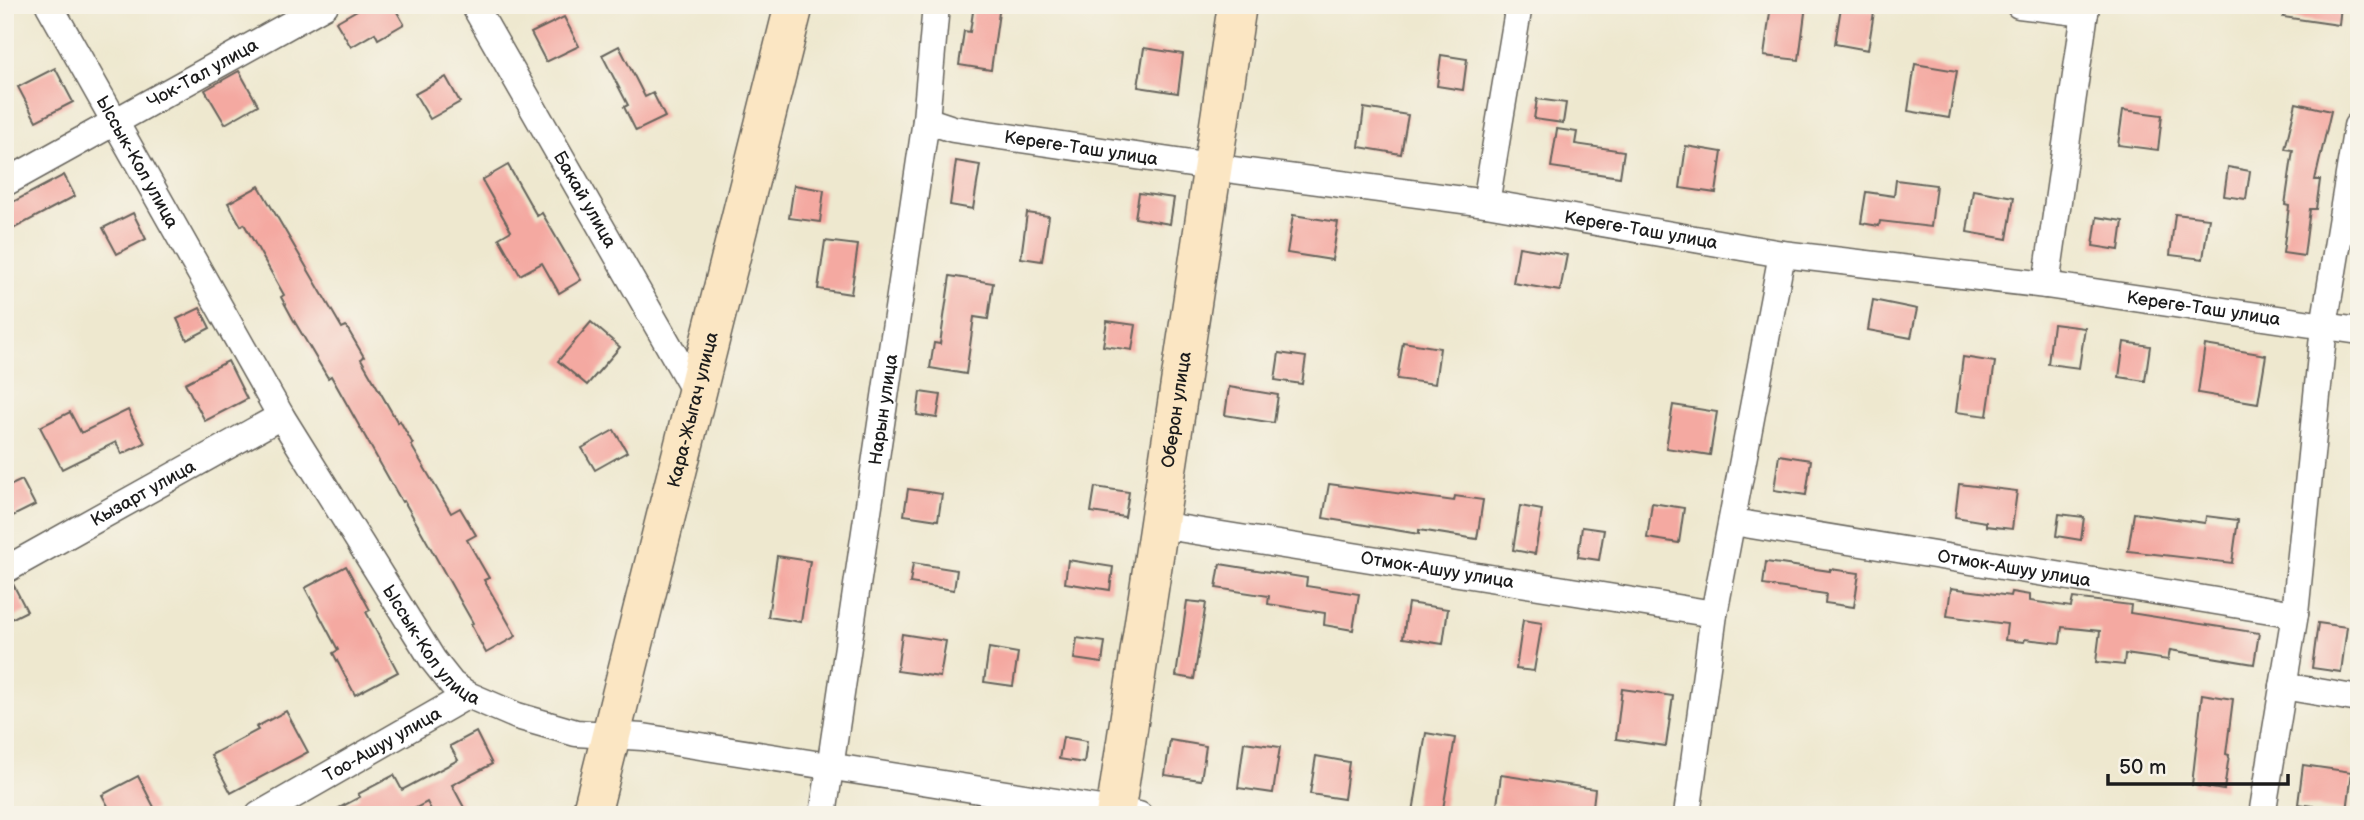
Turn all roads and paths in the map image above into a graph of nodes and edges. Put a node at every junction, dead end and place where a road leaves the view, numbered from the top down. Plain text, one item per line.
1 (49, 5) edge
2 (325, 5) edge
3 (474, 5) edge
4 (794, 5) edge
5 (936, 5) edge
6 (1237, 5) edge
7 (1518, 5) edge
8 (2019, 5) edge
9 (2085, 9) edge
10 (926, 120) junction
11 (116, 123) junction
12 (2357, 126) edge
13 (1211, 167) junction
14 (5, 183) edge
15 (1486, 203) junction
16 (1782, 254) junction
17 (2046, 285) junction
18 (2324, 326) junction
19 (2359, 331) edge
20 (697, 395) junction
21 (281, 416) junction
22 (1733, 522) junction
23 (1159, 525) junction
24 (5, 570) edge
25 (1714, 614) junction
26 (2295, 614) junction
27 (2283, 687) junction
28 (468, 695) junction
29 (2359, 699) edge
30 (611, 735) junction
31 (829, 767) junction
32 (1123, 814) edge
33 (258, 815) edge
34 (591, 815) edge
35 (823, 815) edge
36 (1687, 815) edge
37 (2262, 815) edge

1 - 11 street, Ыссык-Кол улица
2 - 11 street, Чок-Тал улица
3 - 20 street, Бакай улица
4 - 20 street, Кара-Жыгач улица
5 - 10 street, Нарын улица
6 - 13 street, Оберон улица
7 - 15 street
8 - 9 street
9 - 17 street
10 - 13 street, Кереге-Таш улица
10 - 31 street, Нарын улица
11 - 14 street, Чок-Тал улица
11 - 21 street, Ыссык-Кол улица
12 - 18 street
13 - 15 street, Кереге-Таш улица
13 - 23 street, Оберон улица
15 - 16 street, Кереге-Таш улица
16 - 17 street, Кереге-Таш улица
16 - 22 street
17 - 18 street, Кереге-Таш улица
18 - 19 street, Кереге-Таш улица
18 - 26 street
20 - 30 street, Кара-Жыгач улица
21 - 24 street, Кызарт улица
21 - 28 street, Ыссык-Кол улица
22 - 25 street
22 - 26 street, Отмок-Ашуу улица
23 - 25 street, Отмок-Ашуу улица
23 - 32 street, Оберон улица
25 - 36 street
26 - 27 street
27 - 29 street
27 - 37 street
28 - 30 street, Ыссык-Кол улица
28 - 33 street, Тоо-Ашуу улица
30 - 31 street, Ыссык-Кол улица
30 - 34 street, Кара-Жыгач улица
31 - 32 street, Ыссык-Кол улица
31 - 35 street, Нарын улица

